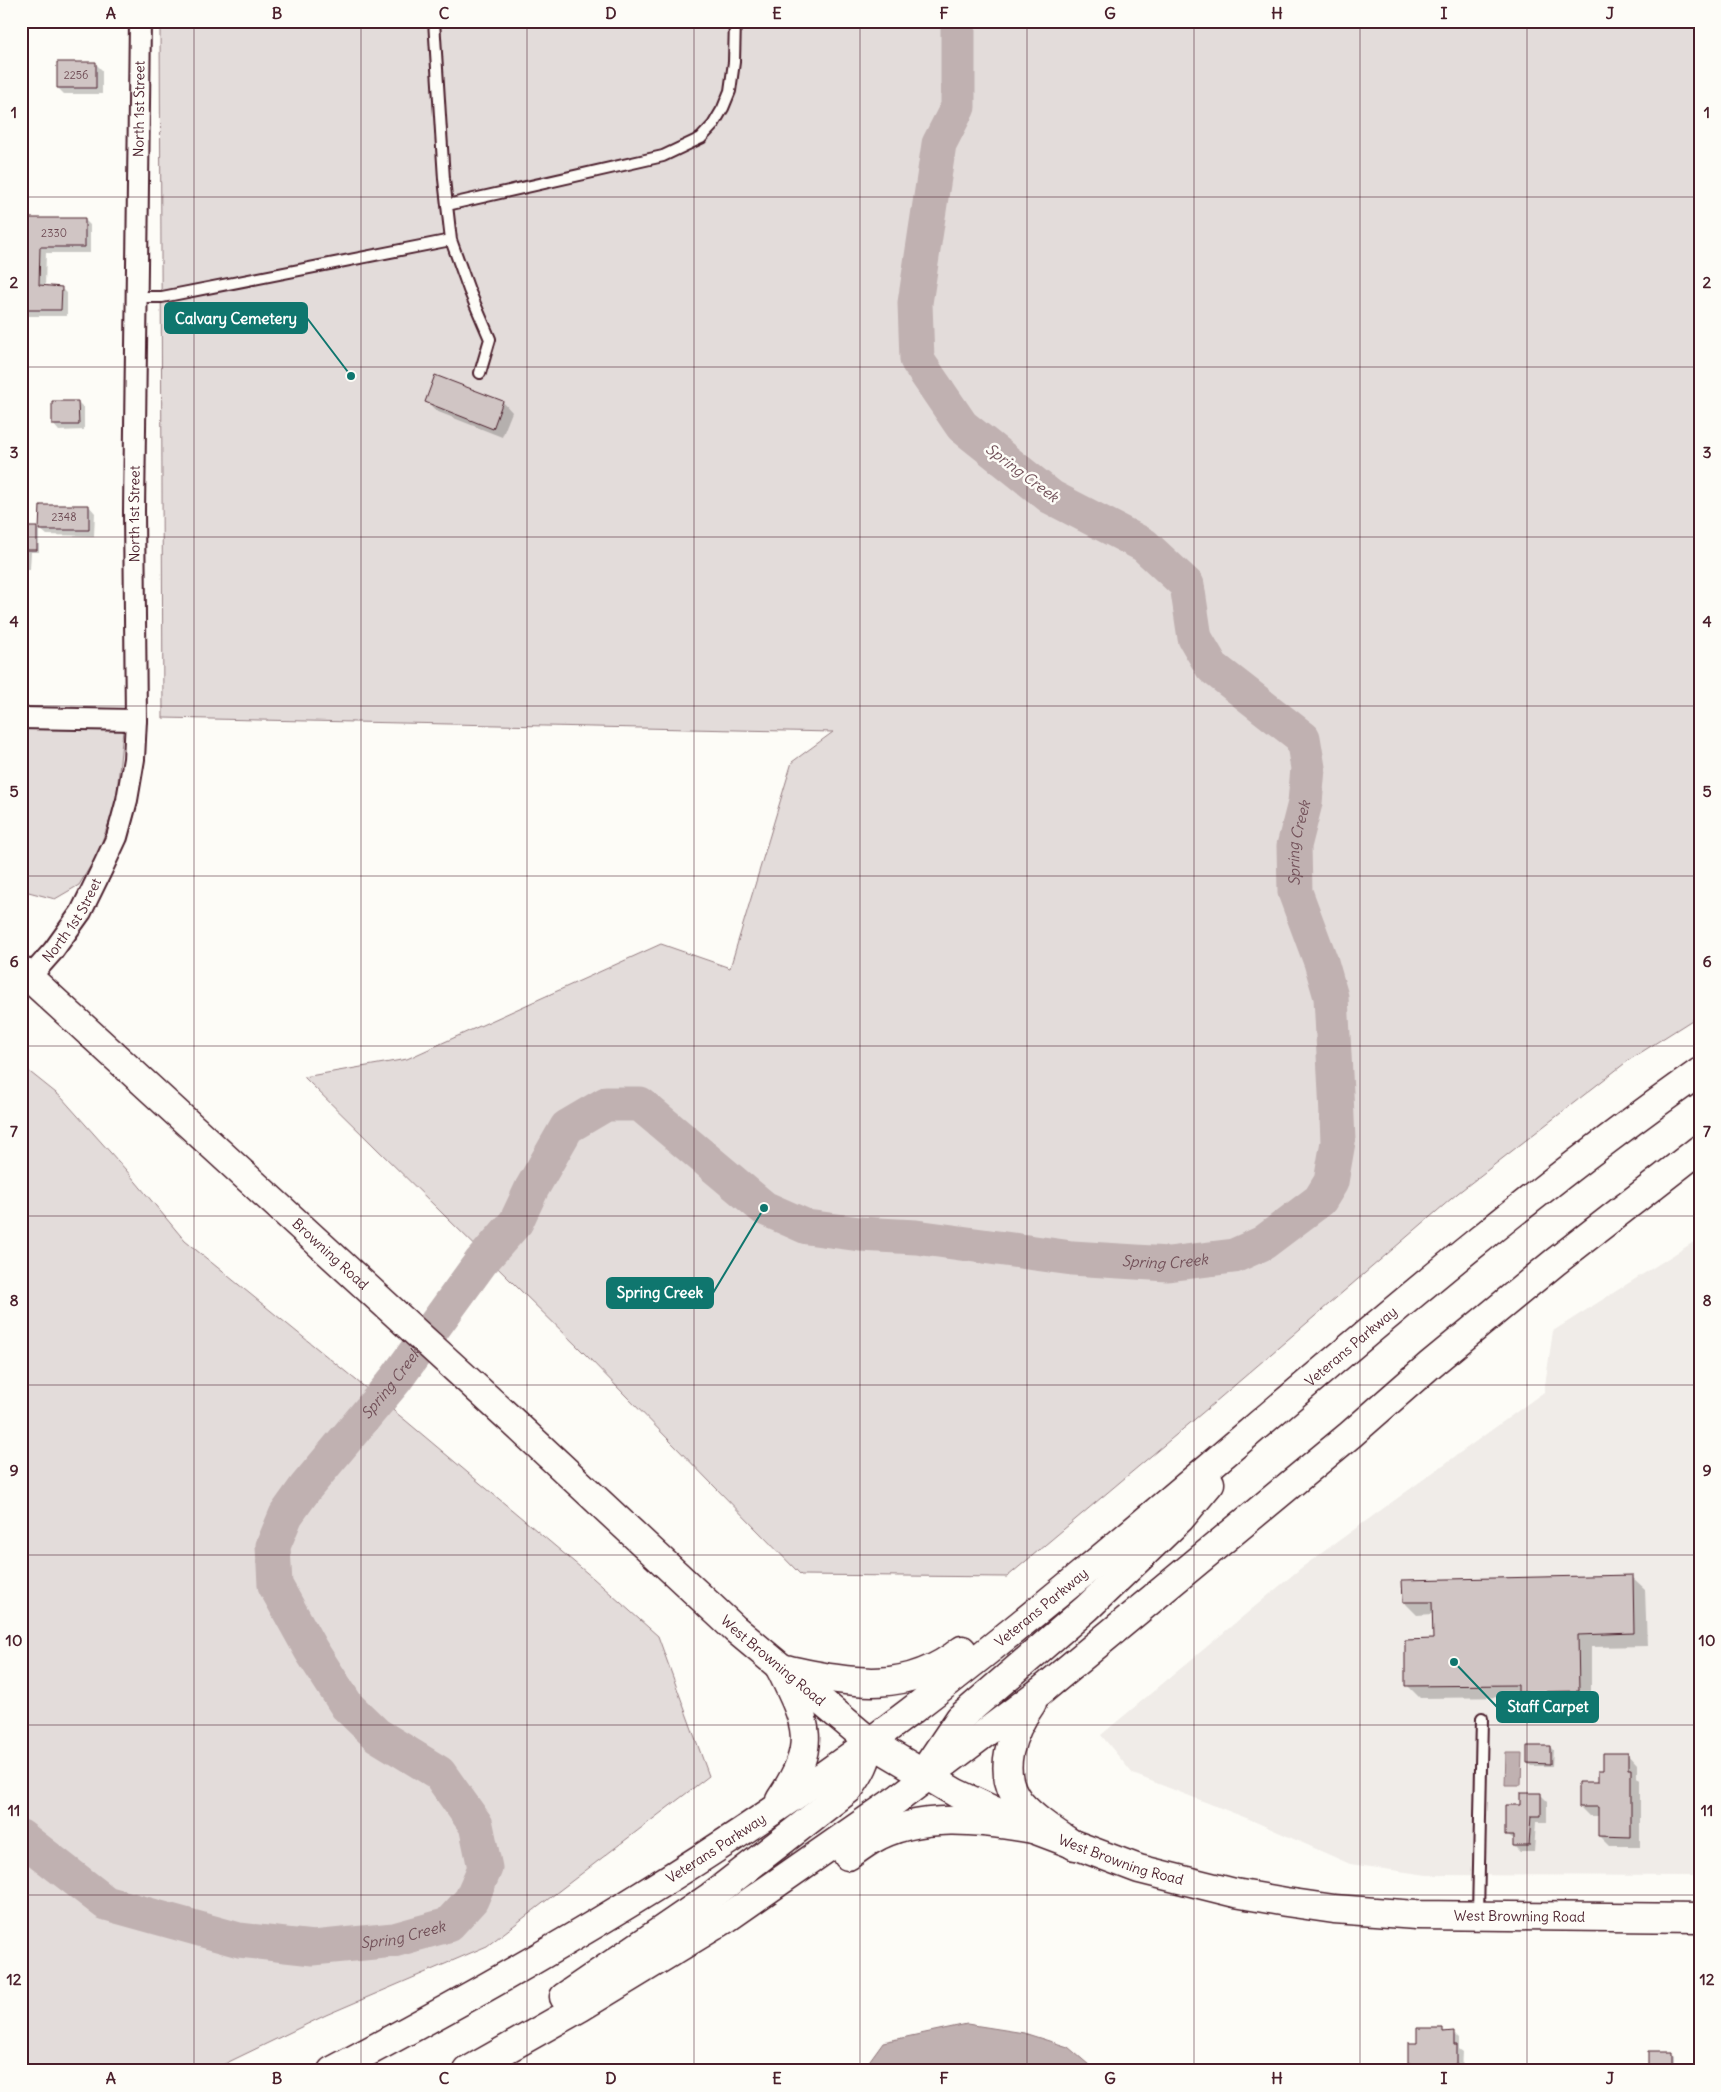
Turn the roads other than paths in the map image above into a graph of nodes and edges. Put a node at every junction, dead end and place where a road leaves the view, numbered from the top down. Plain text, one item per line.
1 (140, 21) edge
2 (434, 21) edge
3 (735, 21) edge
4 (447, 205) junction
5 (451, 240) junction
6 (138, 297) junction
7 (480, 373) dead end
8 (21, 718) edge
9 (136, 720) junction
10 (26, 974) edge
11 (1700, 1072) edge
12 (1700, 1149) edge
13 (1261, 1423) junction
14 (640, 1538) joint
15 (1110, 1550) junction
16 (780, 1668) junction
17 (1041, 1691) junction
18 (1482, 1718) dead end
19 (870, 1742) junction
20 (929, 1776) junction
21 (774, 1808) junction
22 (1033, 1829) junction
23 (1075, 1846) junction
24 (1478, 1916) junction
25 (1700, 1918) edge
26 (672, 1950) junction
27 (332, 2071) edge
28 (458, 2071) edge
29 (468, 2071) edge

1 - 6 street, North 1st Street
2 - 4 lane
3 - 4 lane
4 - 5 lane
5 - 6 lane
5 - 7 lane
6 - 9 street, North 1st Street
8 - 9 street
9 - 10 street, North 1st Street
10 - 14 main road, Browning Road
11 - 13 main road, Veterans Parkway
12 - 17 main road
13 - 15 main road, Veterans Parkway
13 - 20 main road
14 - 16 main road, West Browning Road
15 - 16 main road
15 - 19 main road, Veterans Parkway
16 - 19 main road, West Browning Road
16 - 21 main road
17 - 20 main road
17 - 23 main road
18 - 24 lane
19 - 20 main road, West Browning Road
19 - 21 main road, Veterans Parkway
19 - 28 main road
20 - 22 main road, West Browning Road
20 - 26 main road
21 - 27 main road, Veterans Parkway
22 - 23 main road, West Browning Road
22 - 26 main road
23 - 24 main road, West Browning Road
24 - 25 main road, West Browning Road
26 - 29 main road

